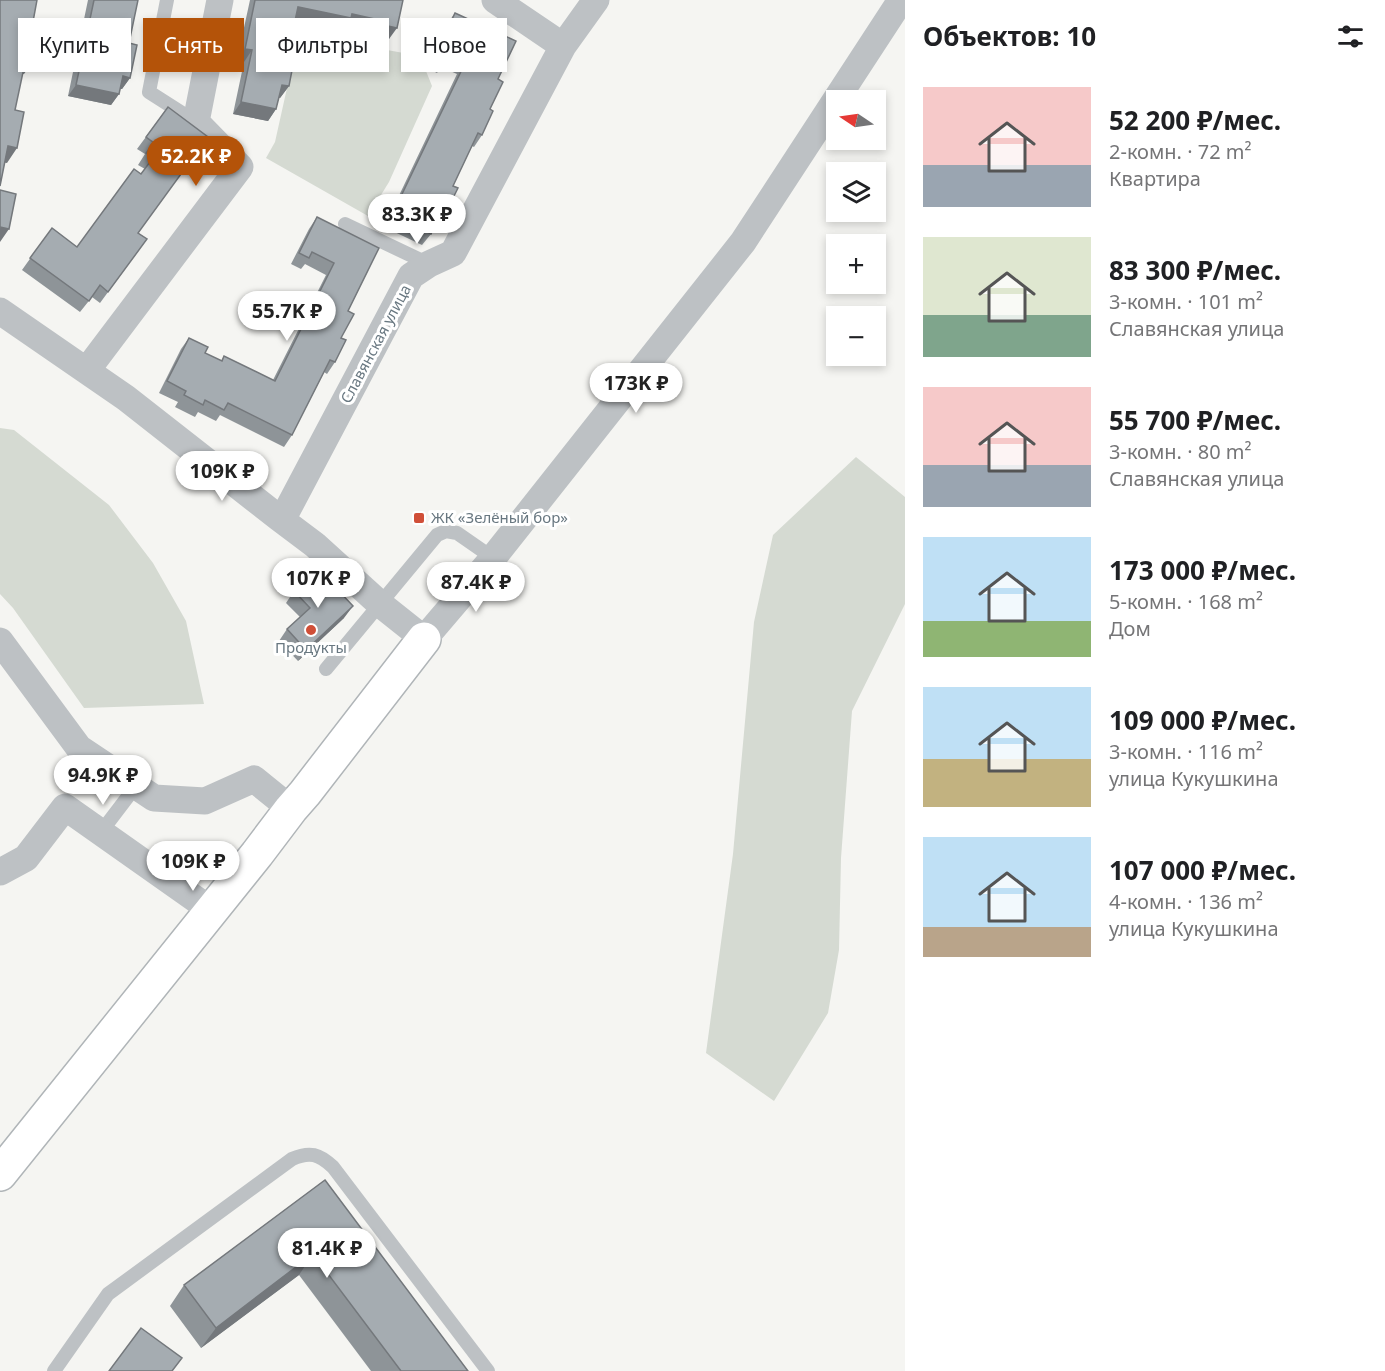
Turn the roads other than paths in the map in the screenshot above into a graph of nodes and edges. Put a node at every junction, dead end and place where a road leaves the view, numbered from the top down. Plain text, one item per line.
1 (167, 0) edge
2 (220, 0) edge
3 (495, 0) edge
4 (596, 0) edge
5 (901, 0) edge
6 (563, 46) junction
7 (196, 122) junction
8 (345, 224) dead end
9 (429, 264) junction
10 (0, 311) edge
11 (87, 370) junction
12 (282, 520) junction
13 (493, 558) junction
14 (380, 604) junction
15 (424, 639) junction
16 (0, 641) edge
17 (326, 669) dead end
18 (136, 786) junction
19 (291, 809) junction
20 (101, 832) junction
21 (0, 872) edge
22 (211, 910) junction
23 (0, 1174) edge
24 (54, 1371) edge
25 (488, 1371) edge

1 - 7 lane
2 - 7 street
3 - 6 street
4 - 6 street, Славянская улица
5 - 13 street
6 - 9 street, Славянская улица
7 - 11 street
8 - 9 lane
9 - 12 street, Славянская улица
10 - 11 street
11 - 12 street
12 - 14 street
13 - 14 lane
13 - 15 street
14 - 15 street
14 - 17 lane
15 - 19 street
16 - 18 street
18 - 19 street
18 - 20 lane
19 - 22 street
20 - 21 street
20 - 22 street
22 - 23 street
24 - 25 lane

